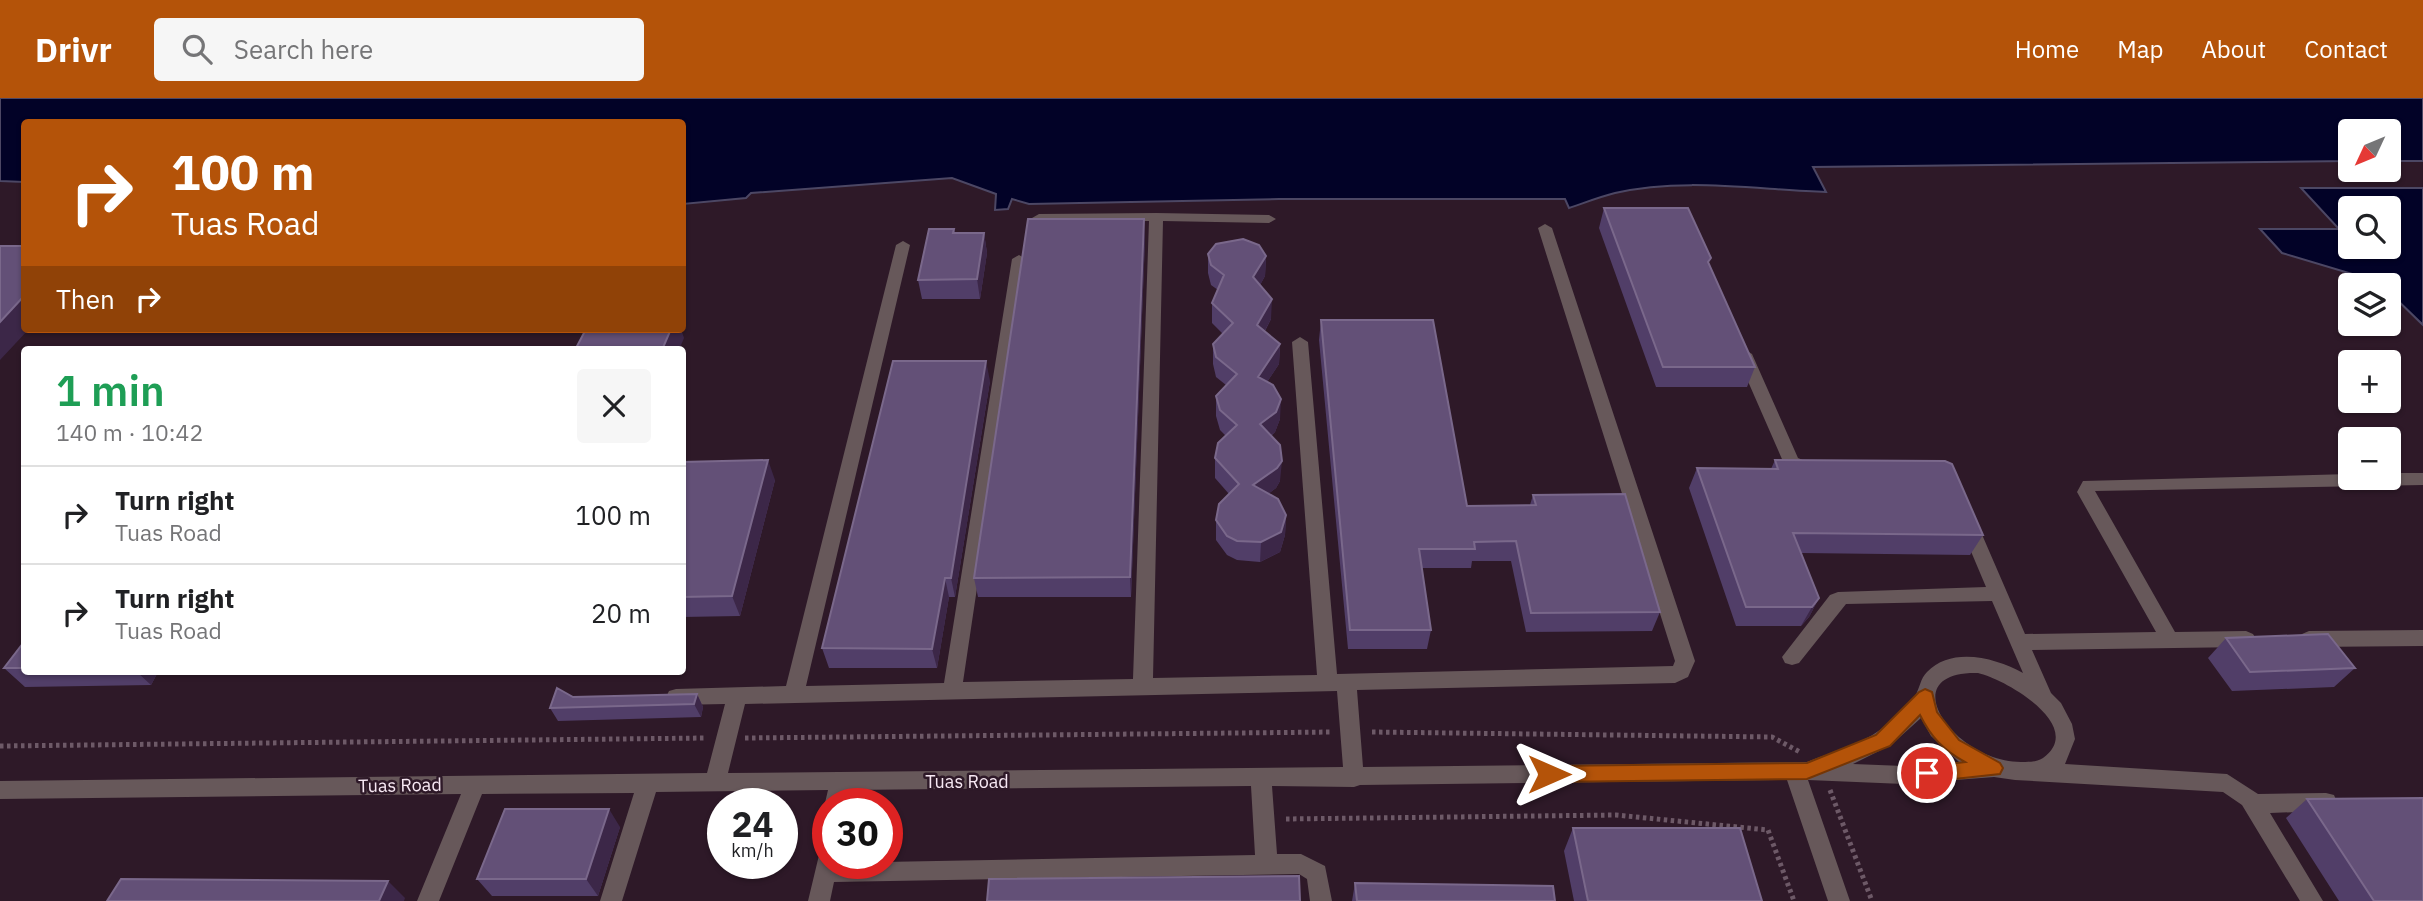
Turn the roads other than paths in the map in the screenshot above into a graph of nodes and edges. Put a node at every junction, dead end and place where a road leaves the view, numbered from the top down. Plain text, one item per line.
1 (1039, 218) edge
2 (1156, 218) junction
3 (1269, 219) dead end
4 (1545, 228) dead end
5 (903, 245) dead end
6 (1018, 259) dead end
7 (1738, 341) edge
8 (1300, 342) dead end
9 (1835, 470) edge
10 (2423, 479) edge
11 (1961, 505) edge
12 (1999, 594) junction
13 (2423, 638) edge
14 (2263, 639) edge
15 (2290, 639) edge
16 (2170, 640) junction
17 (2019, 642) junction
18 (1792, 657) dead end
19 (1337, 683) junction
20 (1143, 688) junction
21 (952, 692) junction
22 (737, 696) junction
23 (794, 696) junction
24 (1925, 697) junction
25 (2043, 697) junction
26 (659, 698) edge
27 (1993, 768) junction
28 (1811, 770) junction
29 (2038, 771) junction
30 (1261, 777) junction
31 (1354, 778) junction
32 (840, 781) junction
33 (715, 782) junction
34 (648, 783) junction
35 (476, 784) junction
36 (839, 788) edge
37 (0, 790) edge
38 (2344, 802) edge
39 (2253, 804) junction
40 (1267, 864) junction
41 (903, 865) edge
42 (824, 879) edge
43 (428, 901) edge
44 (611, 901) edge
45 (819, 901) edge
46 (1321, 901) edge
47 (1839, 901) edge
48 (2312, 901) edge

1 - 2 street
2 - 3 street
2 - 20 street
4 - 19 street
5 - 23 street
6 - 21 street
7 - 9 street
8 - 19 street
10 - 16 street
11 - 12 street
12 - 17 street
12 - 18 street
13 - 15 street
14 - 16 street
16 - 17 street
17 - 25 street
19 - 20 street
19 - 31 street
20 - 21 street
21 - 23 street
22 - 23 street
22 - 26 street
22 - 33 street
24 - 25 street, Tuas Road
24 - 27 street, Tuas Road
24 - 28 street, Tuas Road
25 - 29 street, Tuas Road
27 - 28 street, Tuas Road
27 - 29 street, Tuas Road
28 - 31 street, Tuas Road
28 - 47 street
29 - 39 street
30 - 31 street, Tuas Road
30 - 32 street, Tuas Road
30 - 40 street
32 - 33 street, Tuas Road
32 - 36 street
33 - 34 street, Tuas Road
34 - 35 street, Tuas Road
34 - 44 street
35 - 37 street, Tuas Road
35 - 43 street
38 - 39 street
39 - 48 street
40 - 41 street
40 - 46 street
42 - 45 street

